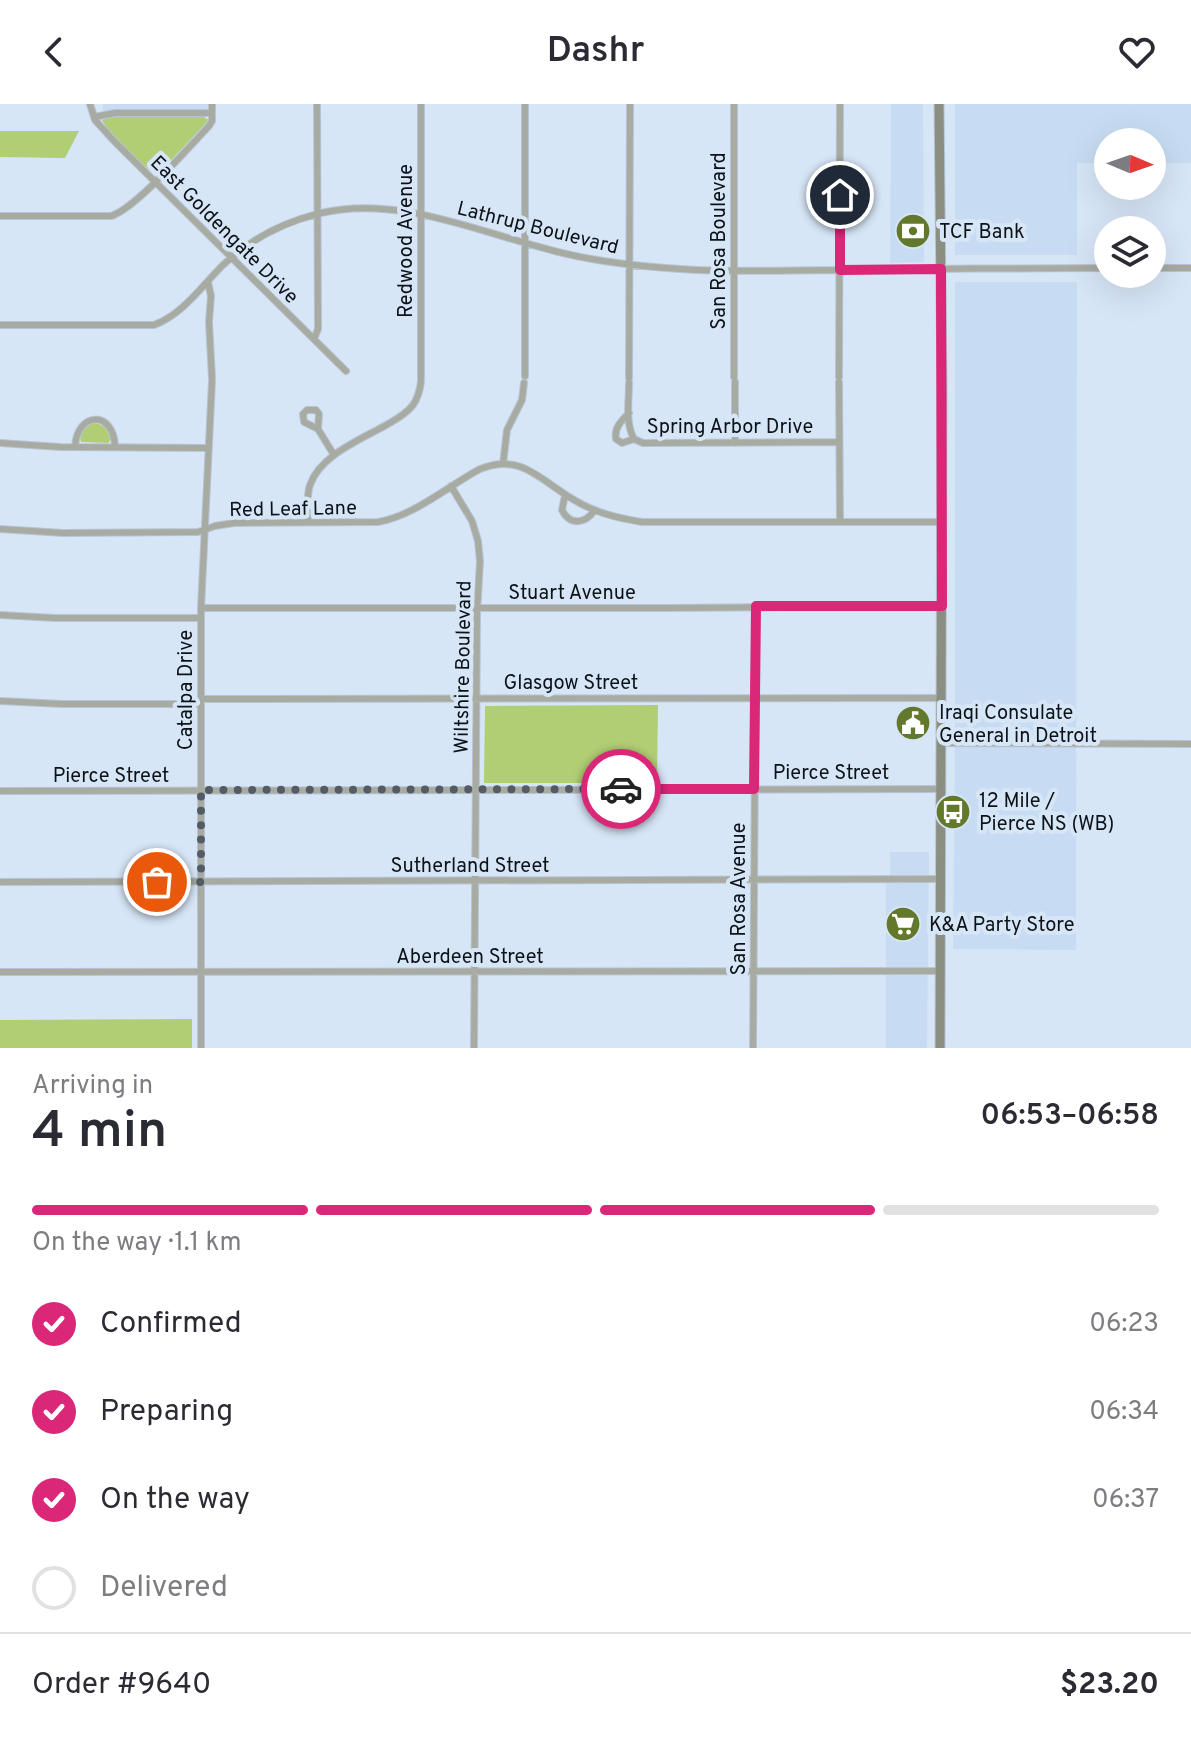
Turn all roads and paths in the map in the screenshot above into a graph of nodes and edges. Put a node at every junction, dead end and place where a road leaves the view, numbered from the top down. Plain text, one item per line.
1 (90, 104) edge
2 (212, 104) edge
3 (317, 104) edge
4 (421, 104) edge
5 (525, 104) edge
6 (630, 104) edge
7 (734, 104) edge
8 (840, 104) edge
9 (939, 104) edge
10 (212, 113) junction
11 (94, 117) junction
12 (155, 181) junction
13 (317, 214) junction
14 (421, 214) junction
15 (0, 216) edge
16 (525, 243) junction
17 (232, 257) junction
18 (630, 265) junction
19 (1094, 268) edge
20 (1166, 268) edge
21 (1191, 268) edge
22 (941, 269) junction
23 (840, 270) junction
24 (735, 271) junction
25 (208, 282) junction
26 (0, 325) edge
27 (314, 339) junction
28 (346, 371) dead end
29 (629, 413) junction
30 (318, 429) dead end
31 (634, 439) junction
32 (839, 442) junction
33 (0, 443) edge
34 (735, 443) junction
35 (75, 447) junction
36 (115, 447) junction
37 (209, 448) junction
38 (334, 455) junction
39 (503, 464) junction
40 (451, 486) junction
41 (565, 495) junction
42 (595, 510) junction
43 (308, 522) junction
44 (840, 522) junction
45 (942, 522) junction
46 (0, 529) edge
47 (204, 530) junction
48 (756, 606) junction
49 (942, 606) junction
50 (477, 607) junction
51 (201, 608) junction
52 (0, 615) edge
53 (201, 618) junction
54 (756, 697) junction
55 (942, 698) junction
56 (477, 699) junction
57 (0, 701) edge
58 (201, 701) junction
59 (942, 743) junction
60 (1191, 744) edge
61 (476, 789) junction
62 (754, 789) junction
63 (942, 789) junction
64 (201, 790) junction
65 (0, 791) edge
66 (941, 879) junction
67 (754, 880) junction
68 (476, 881) junction
69 (0, 882) edge
70 (201, 882) junction
71 (940, 971) junction
72 (0, 972) edge
73 (475, 972) junction
74 (753, 972) junction
75 (201, 973) junction
76 (201, 1048) edge
77 (474, 1048) edge
78 (753, 1048) edge
79 (940, 1048) edge

1 - 11 street, East Goldengate Drive
2 - 10 street
3 - 13 street
4 - 14 street, Redwood Avenue
5 - 16 street
6 - 18 street
7 - 24 street, San Rosa Boulevard
8 - 23 street
9 - 22 main road
10 - 11 street
10 - 12 street
11 - 12 street, East Goldengate Drive
12 - 15 street
12 - 17 street, East Goldengate Drive
13 - 14 street, Lathrup Boulevard
13 - 17 street, Lathrup Boulevard
13 - 27 street
14 - 16 street, Lathrup Boulevard
14 - 38 street, Redwood Avenue
16 - 18 street, Lathrup Boulevard
16 - 39 street
17 - 25 street, Lathrup Boulevard
17 - 27 street, East Goldengate Drive
18 - 24 street, Lathrup Boulevard
18 - 29 street
19 - 22 street, Lathrup Boulevard
20 - 21 street
22 - 23 street, Lathrup Boulevard
22 - 45 main road
23 - 24 street, Lathrup Boulevard
23 - 32 street
24 - 34 street, San Rosa Boulevard
25 - 26 street, Lathrup Boulevard
25 - 37 street, Catalpa Drive
27 - 28 street, East Goldengate Drive
29 - 31 street
29 - 31 street, Spring Arbor Drive
30 - 38 street
31 - 34 street, Spring Arbor Drive
32 - 34 street, Spring Arbor Drive
32 - 44 street
33 - 35 street
35 - 36 street
35 - 36 street
36 - 37 street
37 - 47 street, Catalpa Drive
38 - 43 street, Redwood Avenue
39 - 40 street, Red Leaf Lane
39 - 41 street
40 - 43 street, Red Leaf Lane
40 - 50 street, Wiltshire Boulevard
41 - 42 street
41 - 42 street
42 - 44 street
43 - 47 street, Red Leaf Lane
44 - 45 street
45 - 49 main road
46 - 47 street, Red Leaf Lane
47 - 51 street, Catalpa Drive
48 - 49 street, Stuart Avenue
48 - 50 street, Stuart Avenue
48 - 54 street, San Rosa Avenue
49 - 55 main road
50 - 51 street, Stuart Avenue
50 - 56 street, Wiltshire Boulevard
51 - 53 street, Catalpa Drive
52 - 53 street
53 - 58 street, Catalpa Drive
54 - 55 street, Glasgow Street
54 - 56 street, Glasgow Street
54 - 62 street, San Rosa Avenue
55 - 59 main road
56 - 58 street, Glasgow Street
56 - 61 street, Wiltshire Boulevard
57 - 58 street, Glasgow Street
58 - 64 street, Catalpa Drive
59 - 60 street
59 - 63 main road
61 - 62 street, Pierce Street
61 - 64 street, Pierce Street
61 - 68 street, Wiltshire Boulevard
62 - 63 street, Pierce Street
62 - 67 street, San Rosa Avenue
63 - 66 main road
64 - 65 street, Pierce Street
64 - 70 street, Catalpa Drive
66 - 67 street, Sutherland Street
66 - 71 main road
67 - 68 street, Sutherland Street
67 - 74 street, San Rosa Avenue
68 - 70 street, Sutherland Street
68 - 73 street, Wiltshire Boulevard
69 - 70 street, Sutherland Street
70 - 75 street, Catalpa Drive
71 - 74 street, Aberdeen Street
71 - 79 main road
72 - 75 street, Aberdeen Street
73 - 74 street, Aberdeen Street
73 - 75 street, Aberdeen Street
73 - 77 street, Wiltshire Boulevard
74 - 78 street, San Rosa Avenue
75 - 76 street, Catalpa Drive

